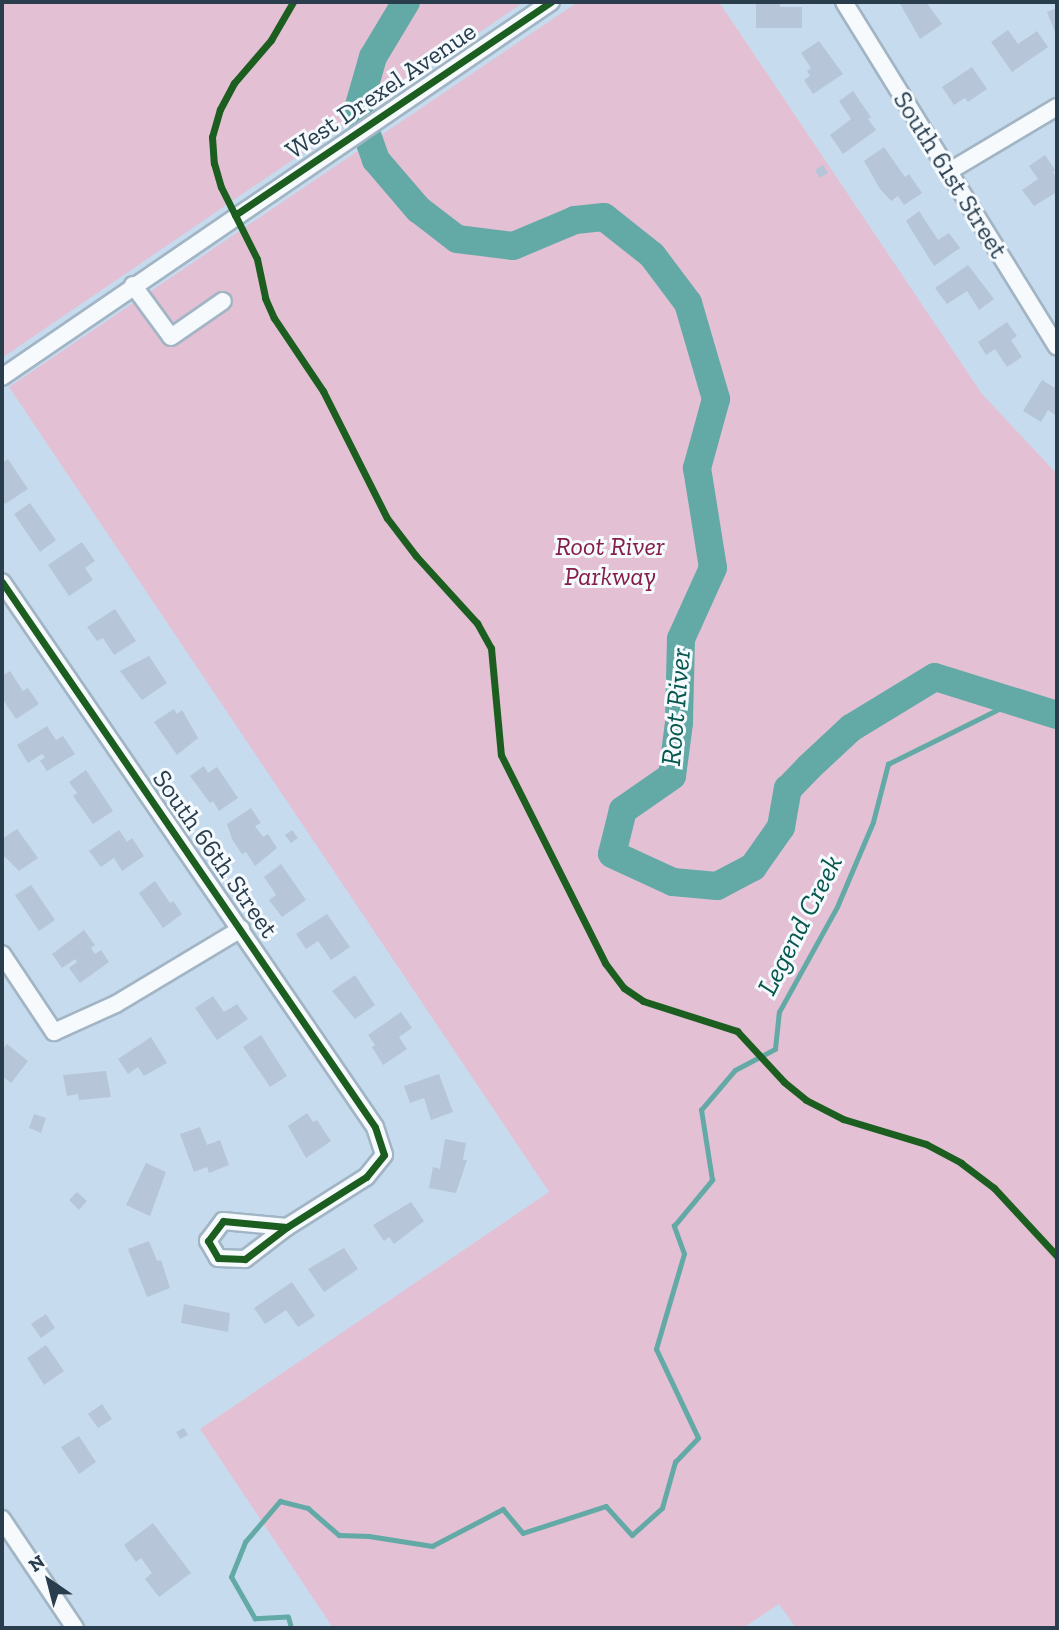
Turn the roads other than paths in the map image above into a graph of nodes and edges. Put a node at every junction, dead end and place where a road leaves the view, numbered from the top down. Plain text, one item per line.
1 (551, 2) edge
2 (844, 2) edge
3 (1057, 107) edge
4 (948, 172) junction
5 (133, 285) junction
6 (223, 301) dead end
7 (1057, 348) edge
8 (2, 377) edge
9 (2, 582) edge
10 (241, 929) junction
11 (2, 954) edge
12 (288, 1227) dead end
13 (2, 1519) edge
14 (75, 1628) edge

1 - 5 street, West Drexel Avenue
2 - 4 street, South 61st Street
3 - 4 street
4 - 7 street, South 61st Street
5 - 6 street
5 - 8 street, West Drexel Avenue
9 - 10 street, South 66th Street
10 - 11 street
10 - 12 street, South 66th Street
13 - 14 street

